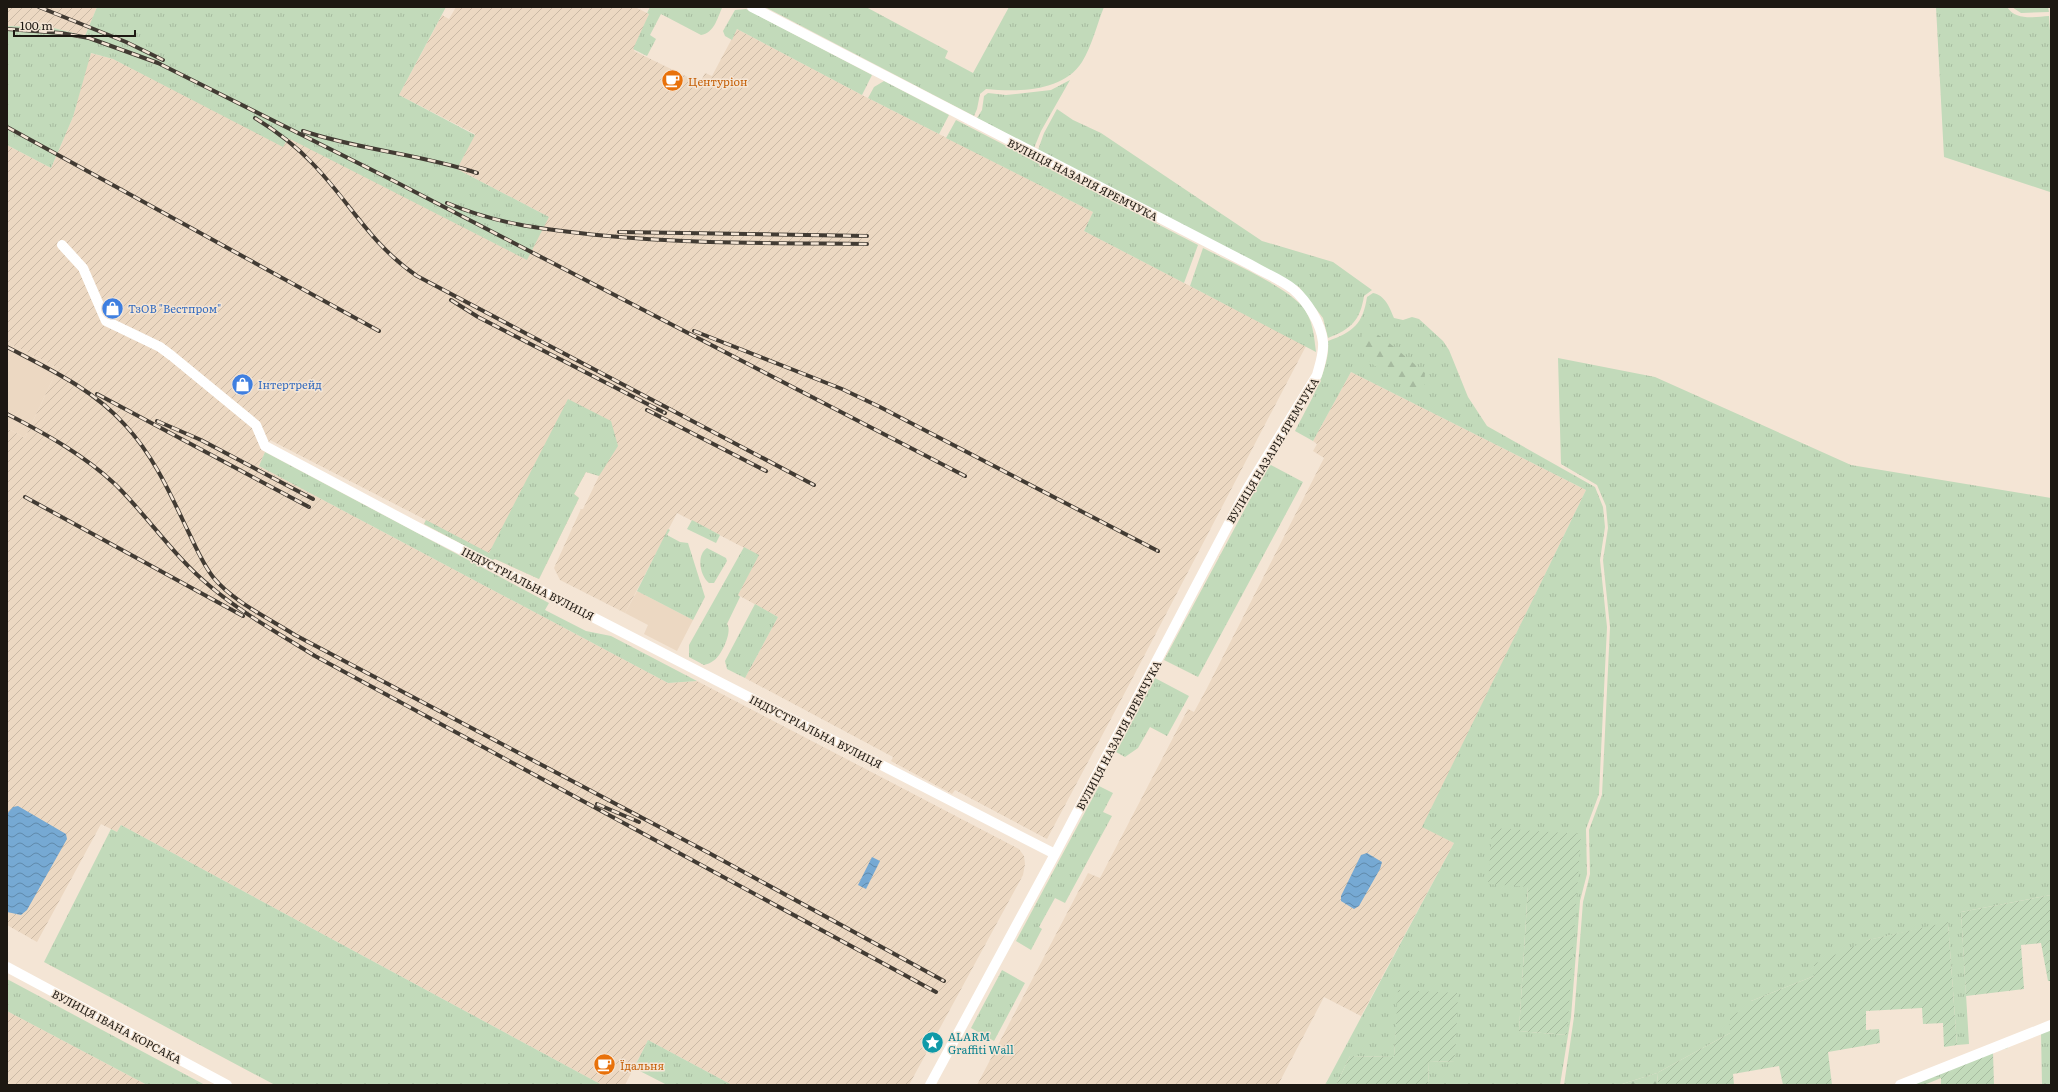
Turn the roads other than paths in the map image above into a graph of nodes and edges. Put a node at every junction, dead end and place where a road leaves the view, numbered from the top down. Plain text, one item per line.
1 (752, 7) edge
2 (62, 245) dead end
3 (1055, 854) junction
4 (7, 968) edge
5 (2051, 1025) edge
6 (227, 1085) edge
7 (930, 1085) edge
8 (1900, 1085) edge

1 - 3 street, ВУЛИЦЯ НАЗАРІЯ ЯРЕМЧУКА
2 - 3 street, ІНДУСТРІАЛЬНА ВУЛИЦЯ
3 - 7 street, ВУЛИЦЯ НАЗАРІЯ ЯРЕМЧУКА
4 - 6 street, ВУЛИЦЯ ІВАНА КОРСАКА
5 - 8 street

